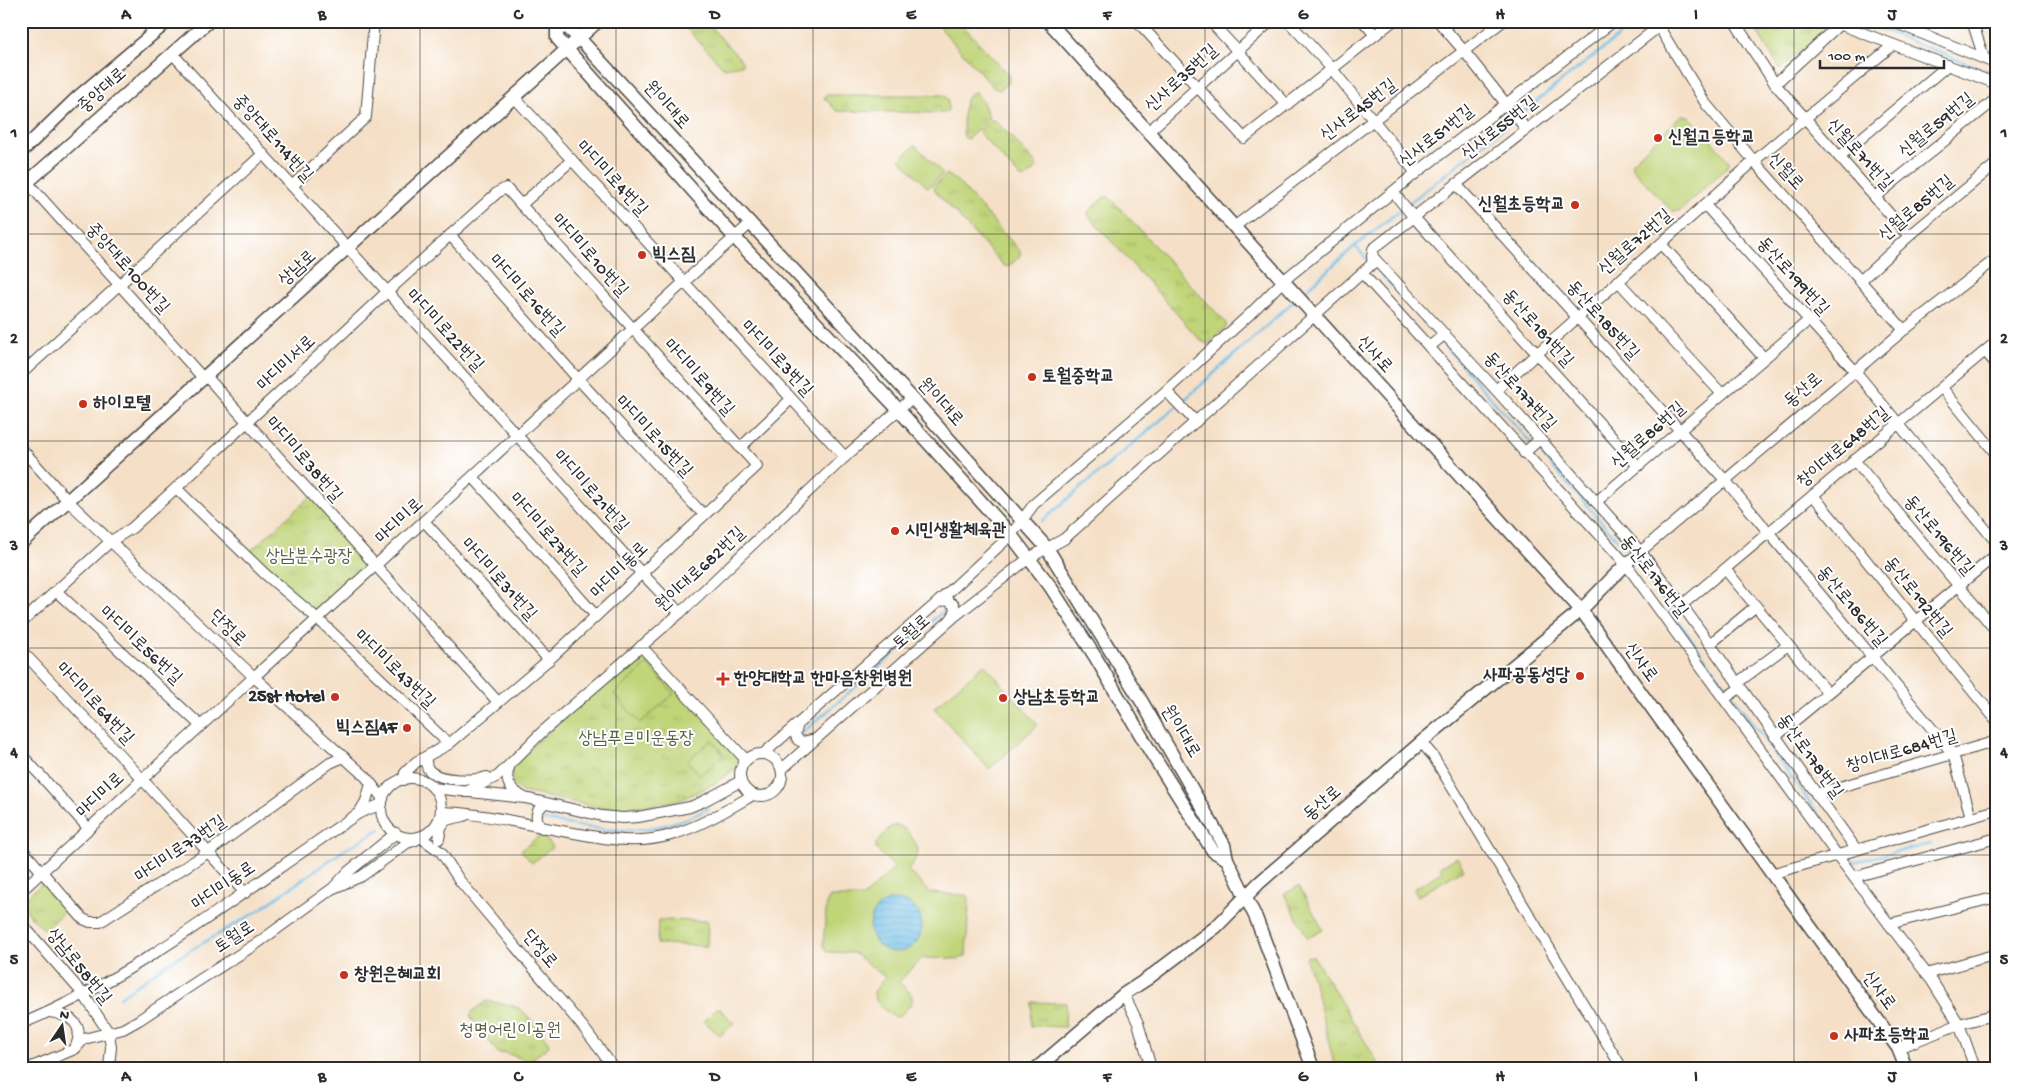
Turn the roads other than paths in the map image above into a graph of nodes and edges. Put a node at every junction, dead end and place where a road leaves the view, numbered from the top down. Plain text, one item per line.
1 (144, 21) edge
2 (168, 21) edge
3 (209, 21) edge
4 (374, 21) edge
5 (598, 21) edge
6 (1048, 21) edge
7 (1137, 21) edge
8 (1210, 21) edge
9 (1271, 21) edge
10 (1288, 21) edge
11 (1363, 21) edge
12 (1393, 21) edge
13 (1438, 21) edge
14 (1503, 21) edge
15 (1614, 21) edge
16 (1734, 21) edge
17 (1891, 21) edge
18 (1972, 21) edge
19 (1838, 22) edge
20 (1659, 23) edge
21 (554, 24) edge
22 (155, 33) junction
23 (1375, 35) junction
24 (579, 38) junction
25 (1893, 45) junction
26 (567, 49) junction
27 (1238, 51) junction
28 (1464, 51) junction
29 (172, 53) junction
30 (1984, 58) junction
31 (1997, 64) edge
32 (1948, 65) junction
33 (1332, 69) junction
34 (1775, 84) junction
35 (1997, 85) edge
36 (1198, 88) junction
37 (514, 97) junction
38 (1996, 100) edge
39 (1287, 105) junction
40 (1507, 106) junction
41 (1805, 118) junction
42 (1374, 120) junction
43 (1525, 128) junction
44 (1148, 132) junction
45 (21, 152) edge
46 (263, 154) junction
47 (1840, 157) junction
48 (572, 160) junction
49 (1754, 161) junction
50 (1997, 163) edge
51 (1416, 173) junction
52 (1456, 184) junction
53 (24, 185) edge
54 (292, 186) junction
55 (1395, 193) junction
56 (1875, 197) junction
57 (521, 205) junction
58 (1705, 205) junction
59 (1413, 216) junction
60 (751, 224) junction
61 (1234, 227) junction
62 (450, 235) junction
63 (1909, 236) junction
64 (735, 238) junction
65 (1661, 244) junction
66 (347, 249) junction
67 (1997, 258) edge
68 (1367, 266) junction
69 (1860, 280) junction
70 (1618, 281) junction
71 (684, 282) junction
72 (1283, 282) junction
73 (119, 285) junction
74 (387, 292) junction
75 (1311, 311) junction
76 (1577, 318) junction
77 (1809, 320) junction
78 (632, 330) junction
79 (1904, 330) junction
80 (1444, 335) junction
81 (1997, 341) edge
82 (1430, 346) junction
83 (1985, 351) junction
84 (1537, 353) junction
85 (1764, 358) junction
86 (1997, 366) edge
87 (1855, 371) junction
88 (21, 374) edge
89 (205, 377) junction
90 (578, 379) junction
91 (1942, 388) junction
92 (1166, 390) junction
93 (1496, 390) junction
94 (1722, 394) junction
95 (912, 398) junction
96 (792, 399) junction
97 (898, 409) junction
98 (1196, 422) junction
99 (248, 423) junction
100 (1898, 424) junction
101 (1680, 431) junction
102 (518, 435) junction
103 (1538, 440) junction
104 (21, 448) edge
105 (740, 448) junction
106 (1525, 452) junction
107 (1997, 455) edge
108 (845, 457) junction
109 (1854, 460) junction
110 (1638, 466) junction
111 (473, 476) junction
112 (1725, 480) junction
113 (176, 488) junction
114 (1813, 495) junction
115 (68, 501) junction
116 (1596, 502) junction
117 (705, 514) junction
118 (1022, 519) junction
119 (424, 521) junction
120 (1768, 532) junction
121 (1011, 535) junction
122 (111, 541) junction
123 (21, 543) edge
124 (1997, 543) edge
125 (1047, 548) junction
126 (1997, 554) edge
127 (1029, 558) junction
128 (1633, 558) junction
129 (375, 566) junction
130 (1725, 569) junction
131 (641, 573) junction
132 (1958, 586) junction
133 (56, 591) junction
134 (938, 602) junction
135 (1682, 605) junction
136 (1756, 606) junction
137 (1581, 610) junction
138 (680, 612) junction
139 (596, 616) junction
140 (318, 619) junction
141 (950, 620) junction
142 (1915, 621) junction
143 (21, 623) edge
144 (1997, 632) edge
145 (1710, 644) junction
146 (1788, 645) junction
147 (642, 646) junction
148 (21, 650) edge
149 (1872, 657) junction
150 (548, 660) junction
151 (254, 677) junction
152 (1738, 687) junction
153 (1828, 693) junction
154 (1725, 698) junction
155 (498, 702) junction
156 (1997, 721) edge
157 (798, 723) junction
158 (201, 726) junction
159 (1775, 737) junction
160 (816, 738) junction
161 (1997, 741) edge
162 (1421, 742) junction
163 (450, 744) junction
164 (21, 754) edge
165 (764, 754) junction
166 (1953, 754) junction
167 (344, 757) junction
168 (427, 759) junction
169 (746, 760) junction
170 (507, 767) junction
171 (782, 769) junction
172 (143, 780) junction
173 (369, 780) junction
174 (403, 780) junction
175 (421, 780) junction
176 (741, 781) junction
177 (392, 786) junction
178 (433, 788) junction
179 (466, 792) junction
180 (753, 794) junction
181 (1816, 794) junction
182 (525, 798) junction
183 (705, 800) junction
184 (382, 802) junction
185 (545, 803) junction
186 (1997, 810) edge
187 (441, 812) junction
188 (359, 813) junction
189 (474, 814) junction
190 (1970, 817) junction
191 (714, 818) junction
192 (436, 826) junction
193 (542, 828) junction
194 (89, 829) junction
195 (396, 833) junction
196 (422, 838) junction
197 (1997, 838) edge
198 (439, 839) junction
199 (21, 848) edge
200 (1854, 850) junction
201 (442, 852) junction
202 (207, 853) junction
203 (1839, 854) junction
204 (1227, 860) junction
205 (43, 872) junction
206 (1771, 874) junction
207 (1854, 877) junction
208 (333, 888) junction
209 (21, 891) edge
210 (245, 893) junction
211 (1246, 896) junction
212 (1997, 897) edge
213 (21, 923) edge
214 (1889, 924) junction
215 (1997, 954) edge
216 (1926, 974) junction
217 (1124, 994) junction
218 (84, 995) junction
219 (50, 1012) junction
220 (1997, 1014) edge
221 (21, 1024) edge
222 (1959, 1024) junction
223 (109, 1033) junction
224 (1898, 1048) junction
225 (75, 1050) junction
226 (29, 1068) edge
227 (109, 1068) edge
228 (614, 1068) edge
229 (1037, 1068) edge
230 (1151, 1068) edge
231 (1313, 1068) edge
232 (1622, 1068) edge
233 (1906, 1068) edge
234 (1975, 1068) edge

1 - 22 street
2 - 22 main road, 중앙대로
3 - 29 main road, 중앙대로
4 - 54 street
5 - 24 main road, 상남로
6 - 44 main road
7 - 36 street
8 - 27 street
9 - 27 street, 신사로35번길
10 - 33 street
11 - 23 street
12 - 23 street
13 - 28 street
14 - 28 street, 신사로45번길
15 - 40 street, 신사로51번길
16 - 34 street
17 - 30 street
18 - 30 street
19 - 25 street, 신월로59번길
19 - 34 street, 신월로59번길
20 - 43 street, 신사로55번길
20 - 49 street, 신월로
21 - 24 main road, 원이대로
21 - 26 main road, 원이대로
22 - 45 main road, 중앙대로
23 - 33 street
24 - 26 main road, 상남로
24 - 60 main road, 원이대로
25 - 32 street, 신월로59번길
25 - 41 street, 신월로71번길
26 - 37 main road, 상남로
26 - 64 main road, 원이대로
27 - 36 street, 신사로35번길
27 - 39 street, 신사로35번길
28 - 40 street
28 - 42 street, 신사로45번길
29 - 46 street, 중앙대로114번길
29 - 53 main road, 중앙대로
30 - 31 street
32 - 35 street, 신월로59번길
32 - 47 street
33 - 39 street
33 - 42 street
34 - 41 street
35 - 38 street
36 - 39 street
36 - 44 street, 신사로35번길
37 - 48 street, 마디미로4번길
37 - 66 main road, 상남로
38 - 56 street, 신월로59번길
40 - 43 street
40 - 51 street, 신사로51번길
41 - 47 street, 신월로71번길
41 - 49 street, 신월로71번길
42 - 51 street
42 - 61 street, 신사로45번길
43 - 52 street, 신사로55번길
44 - 61 main road
46 - 54 street, 중앙대로114번길
46 - 73 street
47 - 56 street, 신월로71번길
48 - 57 street
48 - 71 street, 마디미로4번길
49 - 58 street, 신월로72번길
49 - 69 street, 신월로
50 - 63 street, 신월로85번길
51 - 55 street, 신사로51번길
52 - 59 street, 신사로55번길
52 - 76 street, 동산로185번길
53 - 73 street, 중앙대로100번길
54 - 66 street, 중앙대로114번길
55 - 59 street, 동산로181번길
55 - 72 street, 신사로51번길
56 - 63 street, 신월로71번길
57 - 62 street, 마디미서로
57 - 78 street, 마디미로10번길
58 - 65 street, 신월로72번길
58 - 77 street, 동산로199번길
59 - 68 street, 신사로55번길
59 - 84 street, 동산로181번길
60 - 64 street, 마디미로
60 - 95 main road, 원이대로
61 - 72 main road
62 - 74 street, 마디미서로
62 - 90 street, 마디미로16번길
63 - 69 street, 신월로85번길
64 - 71 street, 마디미로
64 - 97 main road, 원이대로
65 - 70 street, 신월로72번길
65 - 85 street
66 - 74 street, 마디미로22번길
66 - 89 main road, 상남로
67 - 79 street, 동산로
68 - 75 street, 신사로55번길
68 - 80 street, 동산로177번길
68 - 82 street, 동산로176번길
69 - 79 street, 신월로
70 - 76 street, 신월로72번길
70 - 94 street
71 - 78 street, 마디미로
71 - 96 street, 마디미로3번길
72 - 75 main road, 신사로
72 - 92 street, 신사로51번길
73 - 88 street
73 - 89 street, 중앙대로100번길
74 - 99 street, 마디미서로
74 - 102 street, 마디미로22번길
75 - 98 street, 신사로55번길
75 - 137 main road, 신사로
76 - 84 street, 신월로72번길
76 - 101 street, 동산로185번길
77 - 85 street, 신월로86번길
77 - 87 street, 동산로199번길
78 - 90 street, 마디미로
78 - 105 street, 마디미로9번길
79 - 87 street, 동산로
80 - 82 street
80 - 93 street, 동산로177번길
81 - 83 street, 창이대로648번길
82 - 106 street, 동산로176번길
83 - 86 street
83 - 91 street, 창이대로648번길
84 - 93 street, 신월로72번길
84 - 110 street, 동산로181번길
85 - 94 street, 신월로86번길
87 - 100 street, 동산로199번길
87 - 112 street, 동산로
89 - 99 street, 마디미로38번길
89 - 115 main road, 상남로
90 - 102 street, 마디미로
90 - 117 street, 마디미로15번길
91 - 100 street, 창이대로648번길
91 - 107 street
92 - 98 street
92 - 118 street, 토월로
93 - 103 street, 동산로177번길
94 - 101 street, 신월로86번길
95 - 97 street, 원이대로682번길
95 - 118 main road, 원이대로
96 - 105 street
96 - 108 street, 마디미로3번길
97 - 108 street, 원이대로682번길
97 - 121 main road, 원이대로
98 - 125 street, 토월로
99 - 113 street, 마디미서로
99 - 129 street, 마디미로38번길
100 - 109 street, 창이대로648번길
100 - 124 street, 동산로199번길
101 - 110 street, 신월로86번길
101 - 112 street, 동산로185번길
102 - 111 street, 마디미로
102 - 131 street, 마디미로21번길
103 - 106 street
103 - 116 street, 동산로177번길
104 - 115 street, 단정로
105 - 117 street, 마디미동로
106 - 128 street, 동산로176번길
108 - 138 street, 원이대로682번길
109 - 114 street, 창이대로648번길
109 - 132 street, 동산로196번길
110 - 116 street, 신월로86번길
111 - 119 street, 마디미로
111 - 139 street, 마디미로27번길
112 - 120 street, 동산로186번길
112 - 128 street, 동산로
113 - 122 street, 마디미서로
113 - 140 street, 마디미로43번길
114 - 120 street, 창이대로648번길
114 - 142 street, 동산로192번길
115 - 122 street, 단정로
115 - 123 main road, 상남로
116 - 128 street, 동산로177번길
117 - 131 street, 마디미동로
118 - 121 street, 토월로
118 - 125 main road, 원이대로
119 - 129 street, 마디미로
119 - 150 street, 마디미로31번길
120 - 130 street, 창이대로648번길
120 - 149 street, 동산로186번길
121 - 127 main road, 원이대로
121 - 134 street, 토월로
122 - 133 street, 마디미서로
122 - 151 street, 단정로
125 - 127 street, 토월로
125 - 204 main road, 원이대로
126 - 132 street
127 - 141 street, 토월로
127 - 204 main road, 원이대로
128 - 135 street, 동산로178번길
128 - 137 main road, 동산로
128 - 154 street, 동산로176번길
129 - 140 street, 마디미로
129 - 155 street
130 - 135 street, 창이대로648번길
130 - 136 street
131 - 138 street, 마디미로21번길
131 - 139 street, 마디미동로
132 - 142 street
132 - 144 street, 동산로196번길
133 - 143 street, 마디미서로
133 - 158 street, 마디미로56번길
134 - 141 street
134 - 157 street, 토월로
135 - 145 street, 동산로178번길
136 - 145 street
136 - 146 street
137 - 162 main road, 동산로
137 - 206 main road, 신사로
138 - 147 street, 원이대로682번길
139 - 150 street, 마디미동로
140 - 151 street, 마디미로
140 - 163 street, 마디미로43번길
141 - 160 street, 토월로
142 - 149 street
142 - 156 street, 동산로192번길
145 - 152 street, 동산로178번길
146 - 152 street
146 - 153 street
147 - 169 street
147 - 170 street, 원이대로682번길
148 - 172 street, 마디미로64번길
149 - 153 street
149 - 166 street, 동산로186번길
150 - 155 street, 마디미동로
151 - 158 street, 마디미로
151 - 167 street, 단정로
152 - 154 street
152 - 159 street, 동산로178번길
153 - 159 street
154 - 203 street, 동산로176번길
155 - 163 street, 마디미동로
157 - 160 street
157 - 165 street, 토월로
158 - 172 street, 마디미로
159 - 181 street, 동산로178번길
160 - 171 street, 토월로
161 - 166 street, 창이대로684번길
162 - 211 main road, 동산로
162 - 232 street
163 - 168 street, 마디미동로
164 - 194 street
165 - 169 street
165 - 171 street
166 - 181 street, 창이대로684번길
166 - 190 street
167 - 173 street, 단정로
167 - 202 street, 마디미로73번길
168 - 170 street
168 - 174 street, 마디미동로
168 - 175 street
169 - 176 street
170 - 179 street
170 - 182 street
171 - 180 street
172 - 194 street, 마디미로
172 - 202 street, 마디미로64번길
173 - 177 street, 단정로
173 - 184 street, 단정로
173 - 188 street
174 - 175 street
174 - 177 street
175 - 178 street
176 - 180 street
176 - 183 street
177 - 184 street
178 - 179 street
178 - 187 street
179 - 182 street
180 - 191 street
181 - 200 street, 동산로178번길
182 - 185 street
183 - 185 street
183 - 191 street
184 - 188 street, 마디미동로
184 - 195 street
185 - 193 street
186 - 190 street
187 - 189 street
187 - 192 street
188 - 210 street, 마디미동로
189 - 193 street
189 - 198 street
190 - 200 street
191 - 193 street
192 - 196 street
192 - 198 street, 단정로
194 - 205 street, 마디미로
195 - 196 street
195 - 208 street, 토월로
196 - 201 street, 단정로
196 - 208 street
197 - 207 street
198 - 201 street, 단정로
199 - 205 street, 마디미로73번길
200 - 203 street
201 - 228 street, 단정로
202 - 205 street, 마디미로73번길
202 - 210 street, 마디미로64번길
203 - 206 street
203 - 207 street, 동산로176번길
204 - 211 main road, 원이대로
205 - 209 street, 마디미로
206 - 224 main road, 신사로
207 - 214 street, 동산로176번길
208 - 223 street, 토월로
210 - 218 street, 마디미동로
211 - 217 main road, 동산로
211 - 231 main road, 원이대로
212 - 214 street
213 - 218 street, 상남로58번길
214 - 216 street, 동산로176번길
215 - 216 street
216 - 222 street, 동산로176번길
217 - 229 main road, 동산로
217 - 230 street
218 - 219 street, 마디미동로
218 - 223 street, 상남로58번길
219 - 221 street, 마디미동로
219 - 225 street
220 - 222 street
222 - 224 street
222 - 234 street, 동산로176번길
223 - 225 street, 토월로
223 - 227 street
224 - 233 main road, 신사로
225 - 226 street, 토월로

